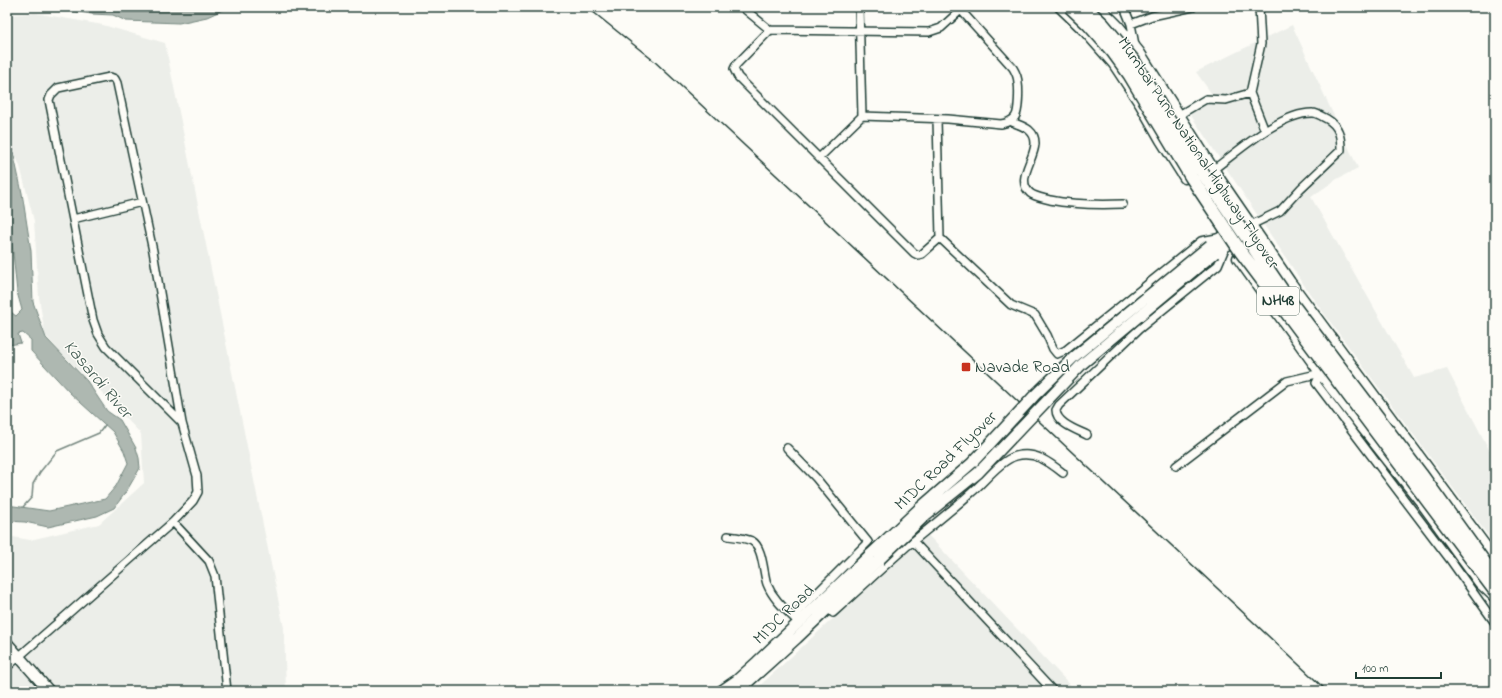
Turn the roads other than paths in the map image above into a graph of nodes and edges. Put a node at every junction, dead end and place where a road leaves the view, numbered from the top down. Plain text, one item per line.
1 (742, 7) edge
2 (859, 7) edge
3 (1060, 7) edge
4 (1070, 7) edge
5 (1085, 7) edge
6 (1099, 7) edge
7 (1124, 7) edge
8 (1192, 7) edge
9 (1259, 7) edge
10 (961, 8) edge
11 (1131, 24) junction
12 (770, 30) junction
13 (859, 31) junction
14 (1136, 48) junction
15 (1250, 93) junction
16 (1179, 115) junction
17 (862, 116) junction
18 (937, 119) junction
19 (1010, 121) junction
20 (1265, 131) junction
21 (819, 158) junction
22 (1214, 169) junction
23 (142, 202) junction
24 (1123, 204) dead end
25 (73, 219) junction
26 (1251, 225) junction
27 (940, 238) junction
28 (1225, 241) junction
29 (1321, 372) junction
30 (182, 423) junction
31 (1088, 435) dead end
32 (787, 448) dead end
33 (1176, 466) dead end
34 (1063, 472) dead end
35 (173, 522) junction
36 (728, 536) dead end
37 (913, 541) junction
38 (873, 559) junction
39 (1495, 560) edge
40 (1495, 577) edge
41 (1494, 591) edge
42 (1495, 597) edge
43 (828, 608) junction
44 (799, 623) junction
45 (1495, 623) edge
46 (7, 643) edge
47 (19, 656) junction
48 (7, 667) edge
49 (50, 691) edge
50 (227, 691) edge
51 (721, 691) edge
52 (738, 691) edge
53 (1053, 691) edge

1 - 12 street
2 - 13 street
3 - 28 main road
4 - 41 highway, Mumbai Pune National Highway Flyover / NH48, bridge
5 - 40 highway, Mumbai Pune National Highway Flyover / NH48, bridge
6 - 14 main road
7 - 11 street
8 - 11 street
9 - 15 street
10 - 13 street
10 - 19 street
11 - 14 street
12 - 13 street
12 - 21 street
13 - 17 street
14 - 16 main road
15 - 16 street
15 - 20 street
16 - 22 main road
17 - 18 street
17 - 21 street
18 - 19 street
18 - 27 street
19 - 24 street
20 - 22 street
20 - 26 street
21 - 27 street
22 - 26 main road
23 - 25 street
23 - 25 street
23 - 30 street
25 - 30 street
26 - 28 main road, MIDC Road Flyover
26 - 39 main road
27 - 28 street
28 - 29 main road
28 - 31 street
28 - 38 main road, MIDC Road Flyover, bridge
29 - 33 street
29 - 42 main road
29 - 45 street
30 - 35 street
32 - 44 street
34 - 37 street
35 - 47 street
35 - 50 street
36 - 44 street
37 - 43 street
37 - 53 street
38 - 43 main road, MIDC Road
38 - 44 main road, MIDC Road
43 - 44 main road, MIDC Road
44 - 51 main road, MIDC Road
44 - 52 main road, MIDC Road
46 - 47 main road
47 - 48 street
47 - 49 main road

